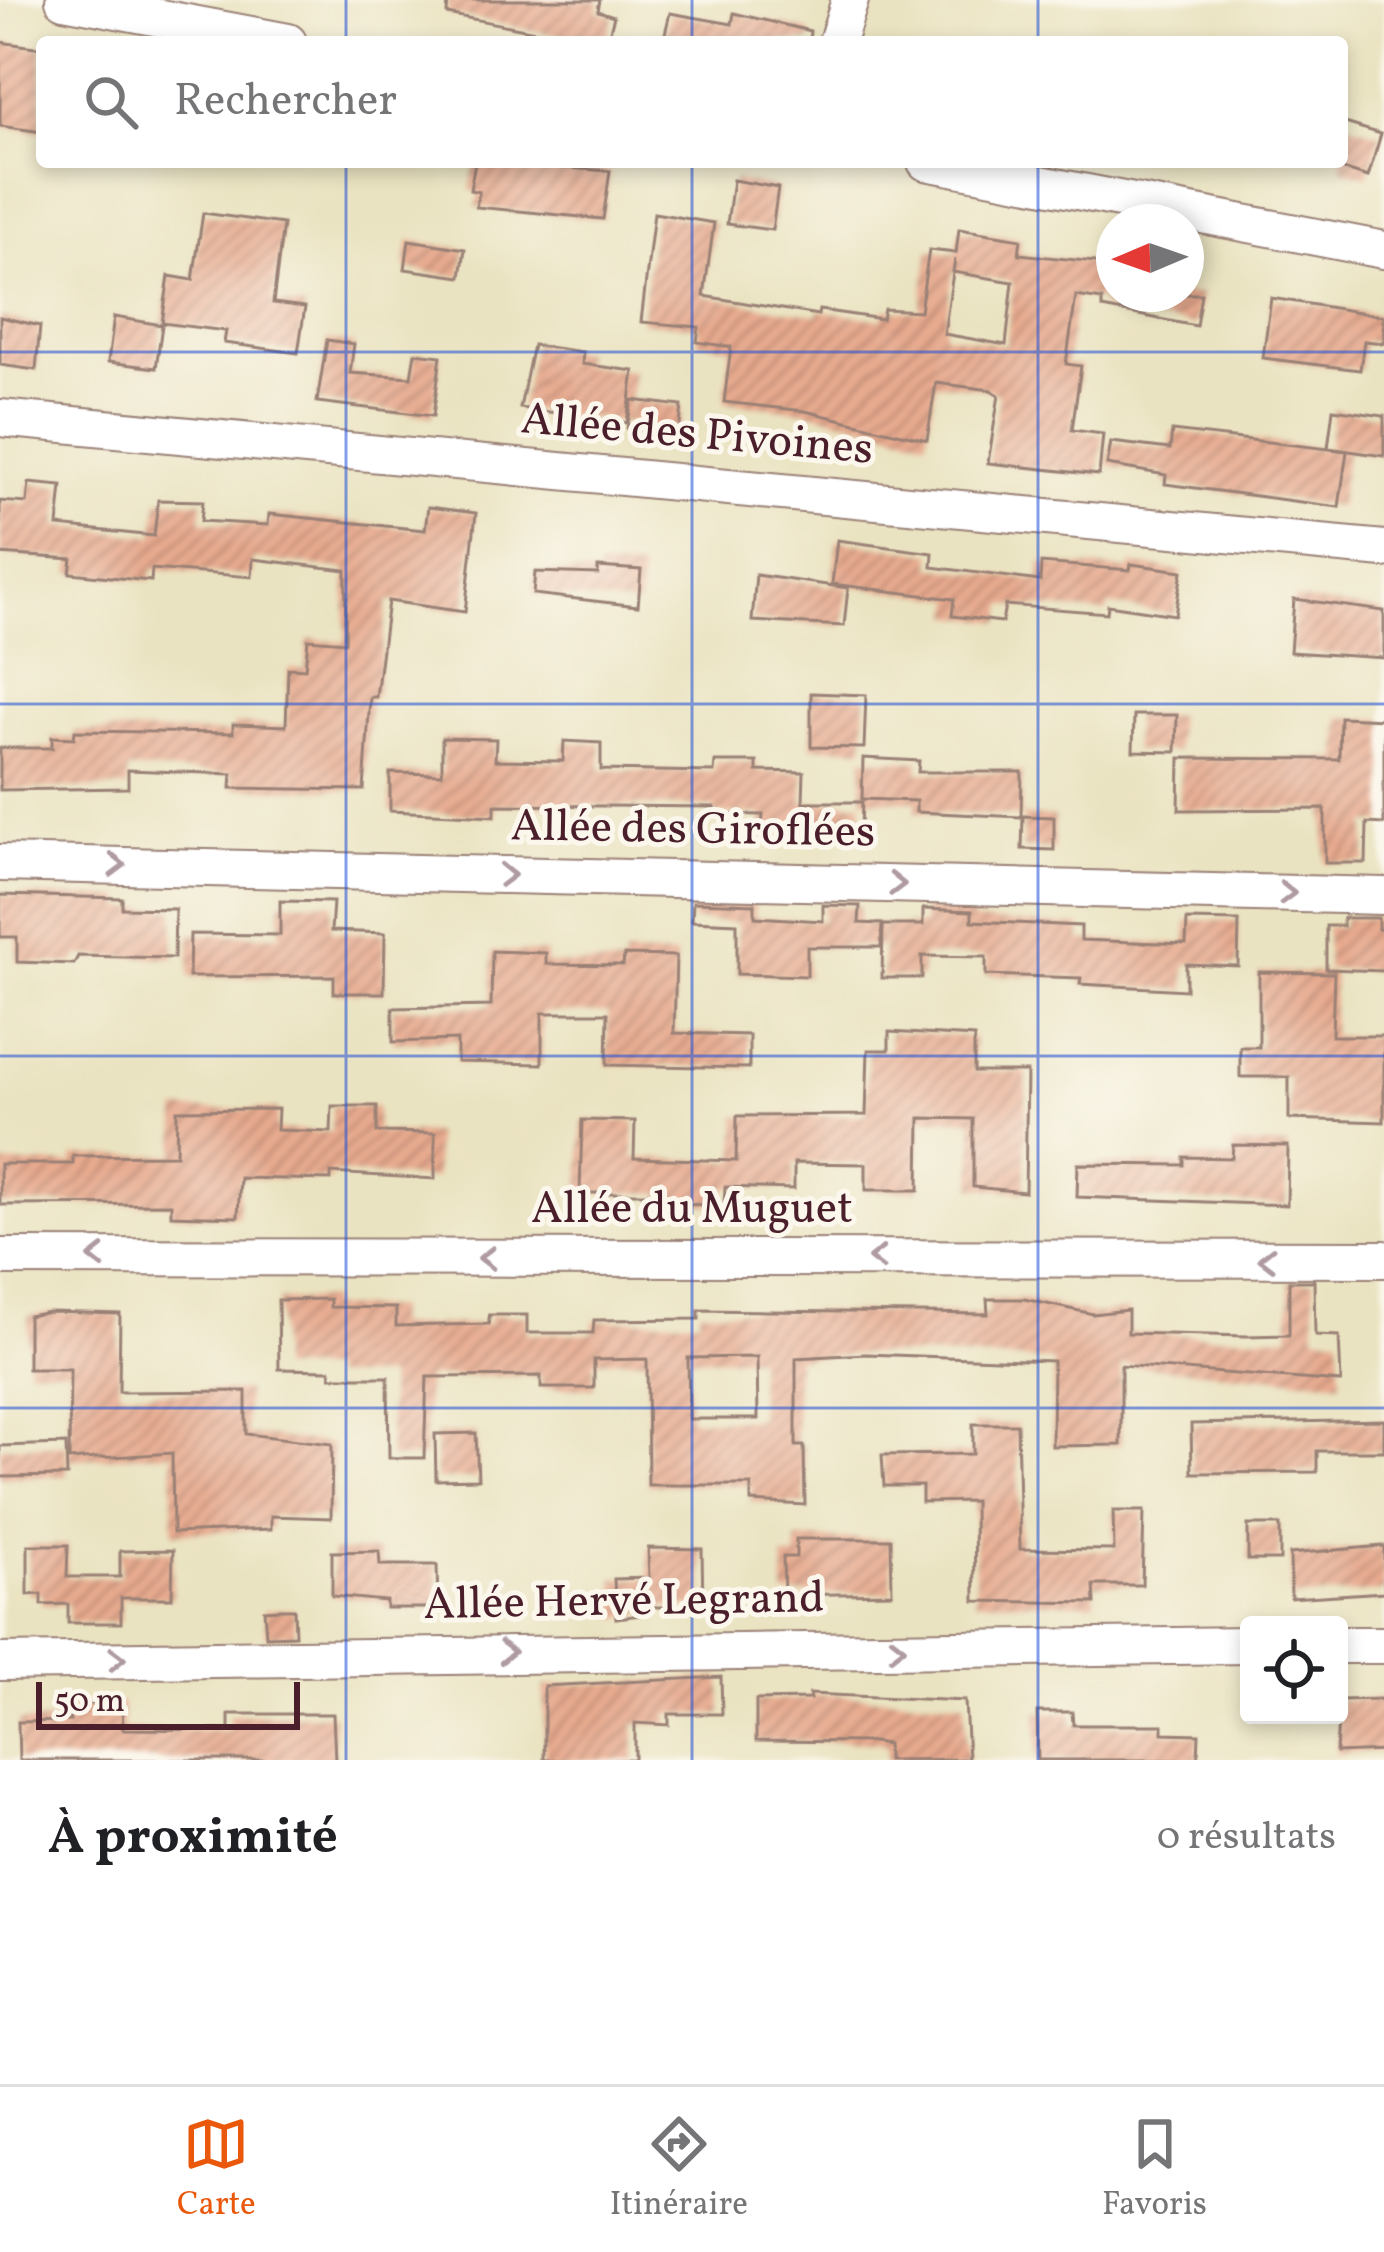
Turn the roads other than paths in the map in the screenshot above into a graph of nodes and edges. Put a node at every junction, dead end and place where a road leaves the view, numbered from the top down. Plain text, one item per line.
1 (64, 0) edge
2 (850, 0) edge
3 (256, 36) edge
4 (839, 36) edge
5 (957, 168) edge
6 (1384, 250) edge
7 (0, 418) edge
8 (1384, 549) edge
9 (0, 862) edge
10 (1384, 896) edge
11 (0, 1257) edge
12 (1384, 1259) edge
13 (1348, 1645) edge
14 (1384, 1645) edge
15 (1240, 1646) edge
16 (0, 1662) edge

1 - 3 street
2 - 4 street
5 - 6 street
7 - 8 street, Allée des Pivoines
9 -> 10 street, Allée des Giroflées
12 -> 11 street, Allée du Muguet
13 - 14 street
16 -> 15 street, Allée Hervé Legrand

